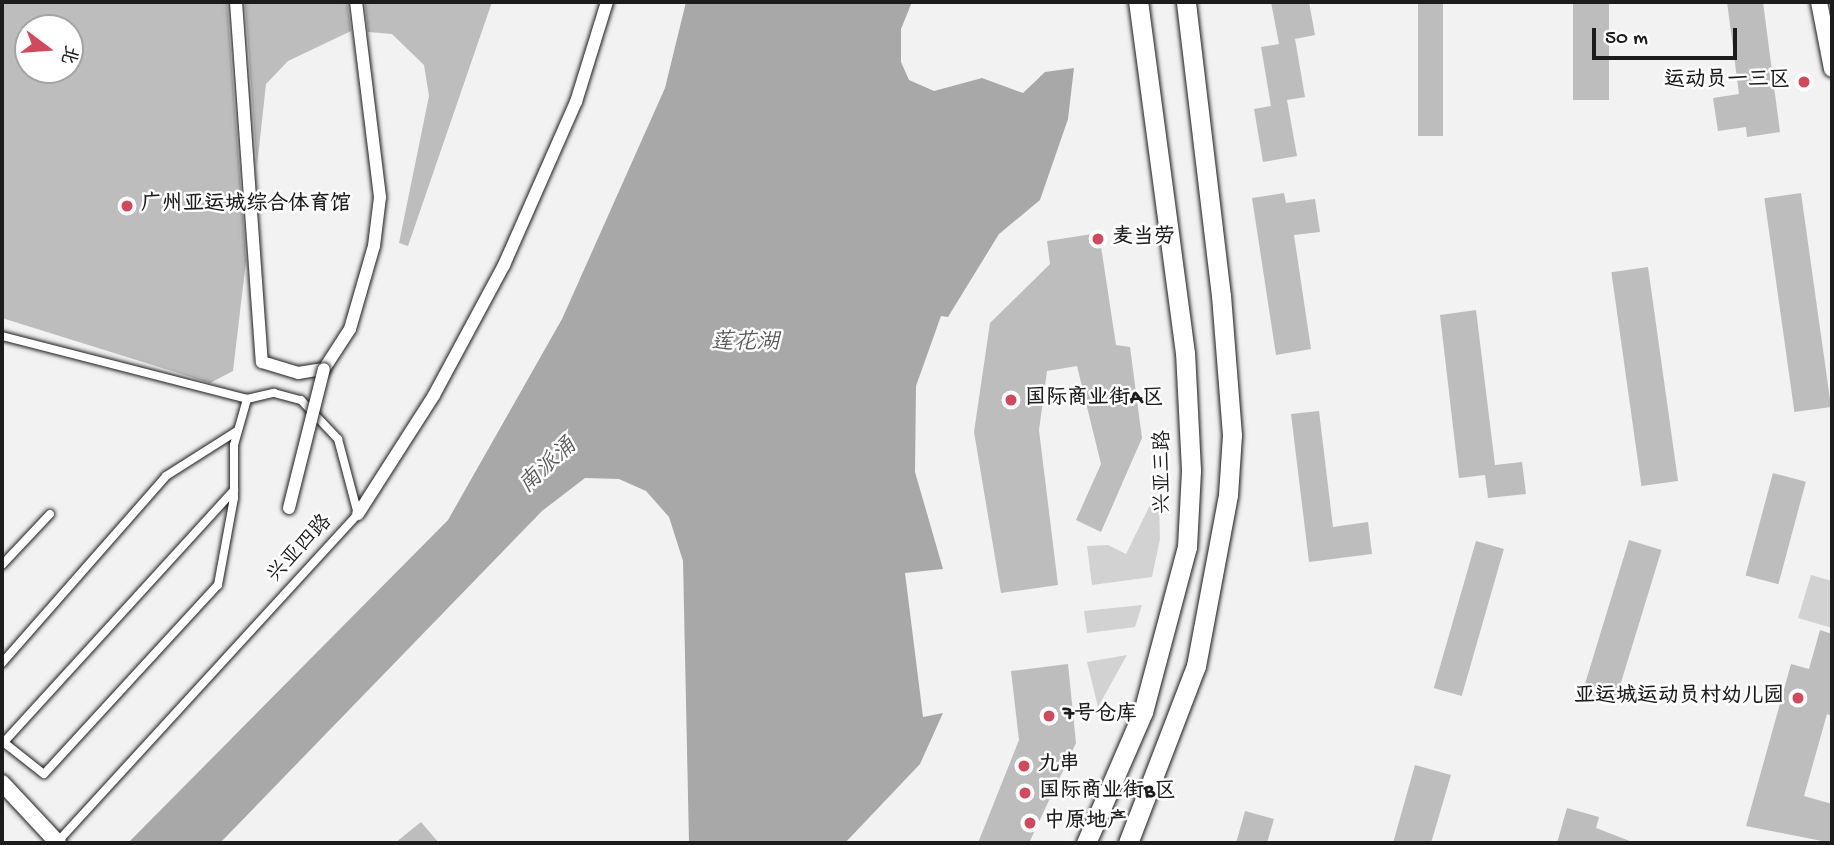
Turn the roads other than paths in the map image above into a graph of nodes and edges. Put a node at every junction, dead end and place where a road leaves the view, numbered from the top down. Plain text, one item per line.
1 (236, 2) edge
2 (356, 2) edge
3 (607, 2) edge
4 (1138, 2) edge
5 (1186, 2) edge
6 (1819, 2) edge
7 (1832, 69) edge
8 (2, 336) edge
9 (324, 369) junction
10 (247, 399) junction
11 (237, 431) junction
12 (234, 490) junction
13 (289, 508) dead end
14 (50, 514) dead end
15 (358, 514) junction
16 (2, 565) edge
17 (2, 663) edge
18 (3, 741) edge
19 (2, 783) edge
20 (57, 843) edge
21 (1086, 843) edge
22 (1128, 843) edge

1 - 9 street
2 - 9 street
3 - 15 street
4 - 21 street, 兴亚三路
5 - 22 street
6 - 7 street
8 - 10 lane, 兴亚四路
9 - 13 street, bridge
10 - 11 lane
10 - 15 lane, 兴亚四路
11 - 12 lane
11 - 17 lane
12 - 18 lane
12 - 18 lane
14 - 16 lane
15 - 20 lane, 兴亚四路
19 - 20 street

